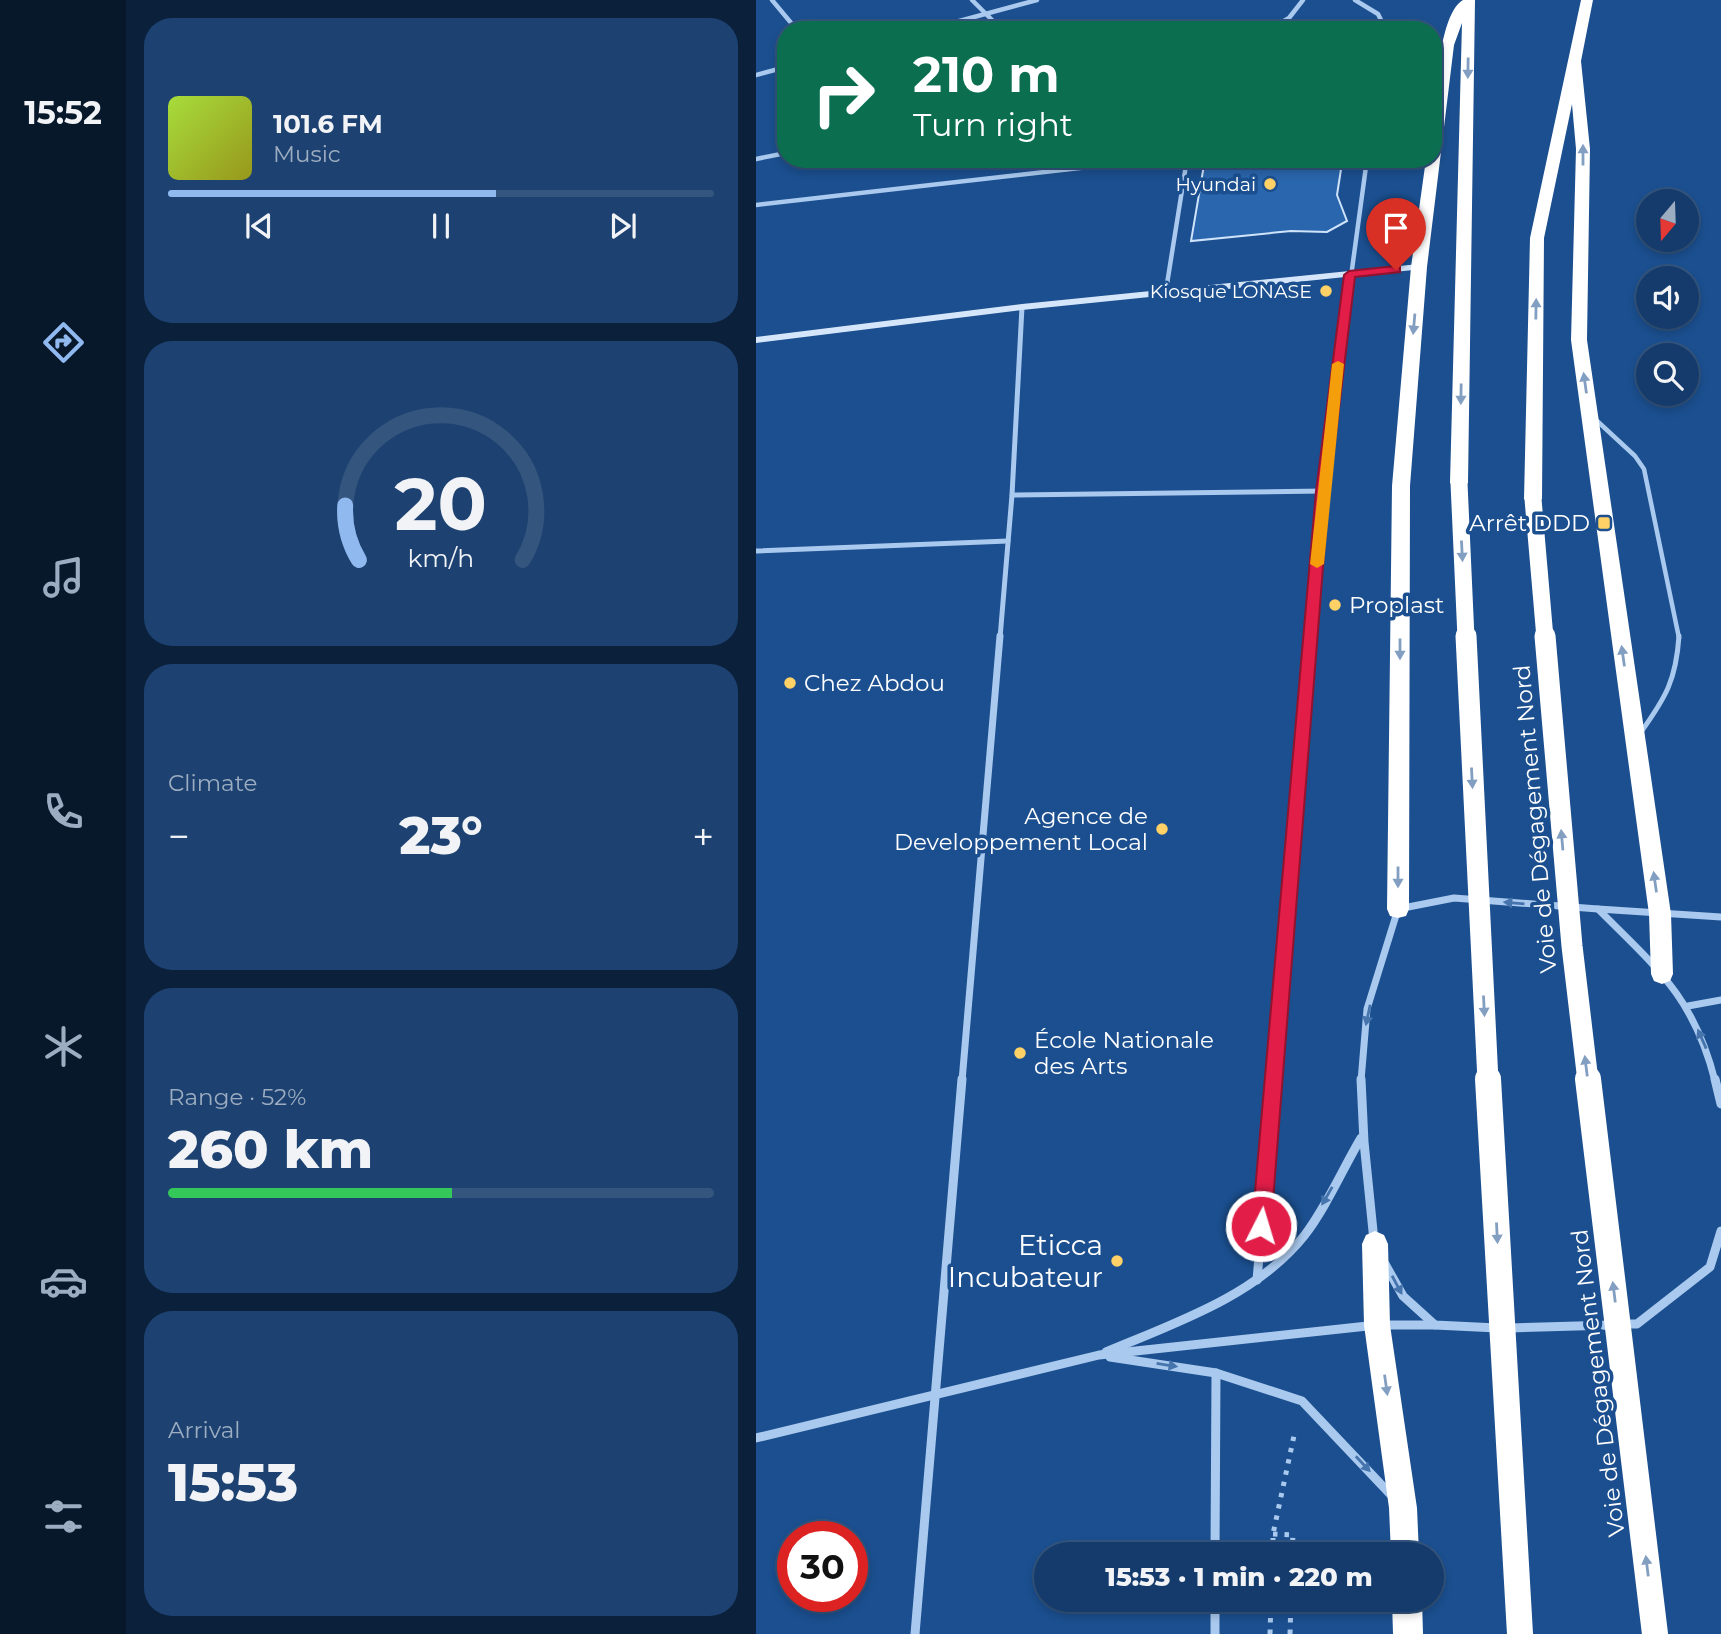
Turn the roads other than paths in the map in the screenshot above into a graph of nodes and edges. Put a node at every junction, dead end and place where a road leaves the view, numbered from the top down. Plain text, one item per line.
1 (772, 0) edge
2 (972, 0) edge
3 (1037, 0) edge
4 (1303, 0) edge
5 (1355, 0) edge
6 (1467, 0) edge
7 (1587, 0) edge
8 (986, 14) junction
9 (790, 21) edge
10 (960, 21) edge
11 (993, 21) edge
12 (1285, 21) edge
13 (1382, 21) edge
14 (1574, 60) junction
15 (777, 69) edge
16 (756, 75) edge
17 (1442, 90) edge
18 (777, 155) edge
19 (756, 159) edge
20 (1080, 168) edge
21 (1186, 168) edge
22 (1366, 168) edge
23 (1432, 168) edge
24 (756, 205) edge
25 (1419, 267) junction
26 (1349, 275) junction
27 (1165, 294) junction
28 (1022, 307) junction
29 (756, 340) edge
30 (1589, 413) junction
31 (1323, 491) junction
32 (1012, 495) junction
33 (1008, 541) junction
34 (756, 551) edge
35 (1635, 740) junction
36 (1398, 909) junction
37 (1598, 909) junction
38 (1660, 914) junction
39 (1721, 917) edge
40 (1662, 974) junction
41 (1721, 1000) edge
42 (1688, 1006) junction
43 (1721, 1104) edge
44 (1362, 1137) junction
45 (1721, 1231) edge
46 (1375, 1244) junction
47 (1257, 1280) junction
48 (1377, 1325) junction
49 (1435, 1325) junction
50 (1099, 1355) junction
51 (1216, 1373) junction
52 (934, 1395) junction
53 (756, 1438) edge
54 (1403, 1508) junction
55 (1215, 1542) edge
56 (1404, 1542) edge
57 (1215, 1612) edge
58 (1407, 1612) edge
59 (915, 1634) edge
60 (1215, 1634) edge
61 (1408, 1634) edge
62 (1520, 1634) edge
63 (1655, 1634) edge

1 - 9 street
2 - 8 street
3 - 8 street
4 - 12 street
5 - 13 street
6 - 17 highway
6 -> 62 highway, bridge
7 - 14 highway, Voie de Dégagement Nord
8 - 10 street
8 - 11 street
30 -> 14 highway
63 -> 14 highway, Voie de Dégagement Nord, bridge
15 - 16 street
18 - 19 street
20 - 24 street
21 - 27 street
22 - 26 street
23 - 25 highway
25 - 26 street
25 -> 36 highway
26 - 27 street
26 - 31 street
27 - 28 street
28 - 29 street
28 - 32 street
35 -> 30 highway
30 - 35 lane
31 - 32 street
31 - 47 street
32 - 33 street
33 - 34 street
33 - 52 street
38 -> 35 highway
37 -> 36 street
36 -> 44 street
37 - 38 street
37 - 40 street
38 - 39 street
38 - 40 highway
40 - 42 street
41 - 42 street
43 -> 42 street
44 - 46 street
44 -> 47 street
45 - 49 street
46 - 48 highway
46 -> 49 street
47 - 50 street
48 - 49 street
48 - 50 street
48 -> 54 highway
50 -> 51 street
50 - 52 street
51 -> 54 street
51 - 55 street
52 - 53 street
52 - 59 street
54 - 56 highway
57 - 60 street
58 - 61 highway

